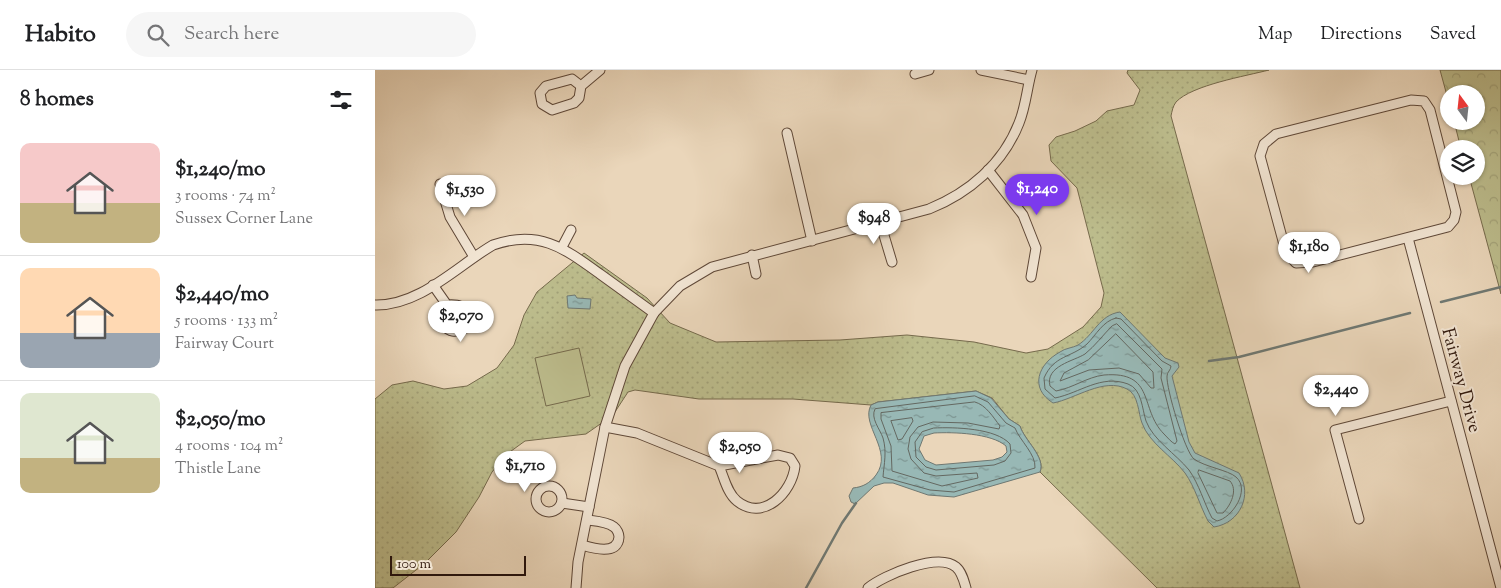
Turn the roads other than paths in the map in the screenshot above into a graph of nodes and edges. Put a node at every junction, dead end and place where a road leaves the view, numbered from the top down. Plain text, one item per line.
1 (600, 70) edge
2 (929, 70) edge
3 (981, 70) edge
4 (1033, 70) edge
5 (915, 74) dead end
6 (1029, 80) junction
7 (581, 86) junction
8 (787, 133) dead end
9 (989, 170) junction
10 (440, 184) dead end
11 (880, 222) junction
12 (571, 230) dead end
13 (1408, 238) junction
14 (812, 240) junction
15 (562, 247) junction
16 (752, 255) junction
17 (474, 257) junction
18 (892, 262) dead end
19 (756, 274) dead end
20 (1031, 277) dead end
21 (433, 285) junction
22 (375, 305) edge
23 (447, 305) dead end
24 (653, 313) junction
25 (1451, 401) junction
26 (605, 427) junction
27 (719, 466) junction
28 (562, 503) dead end
29 (589, 507) junction
30 (1359, 519) dead end
31 (587, 520) junction
32 (582, 545) junction
33 (576, 588) edge
34 (868, 588) edge
35 (966, 588) edge
36 (1501, 588) edge

1 - 7 street
2 - 5 street
3 - 6 street
4 - 6 street
6 - 9 street
7 - 7 street
8 - 14 street
9 - 11 street
9 - 20 street
10 - 17 street
11 - 14 street
11 - 18 street
12 - 15 street
13 - 13 street
13 - 25 street, Fairway Drive
14 - 16 street
15 - 17 street
15 - 24 street
16 - 19 street
16 - 24 street
17 - 21 street
21 - 22 street
21 - 23 street
24 - 26 street
25 - 30 street
25 - 36 street, Fairway Drive
26 - 27 street
26 - 29 street
27 - 27 street
28 - 29 street
29 - 31 street
31 - 32 street
31 - 32 street
32 - 33 street
34 - 35 street

